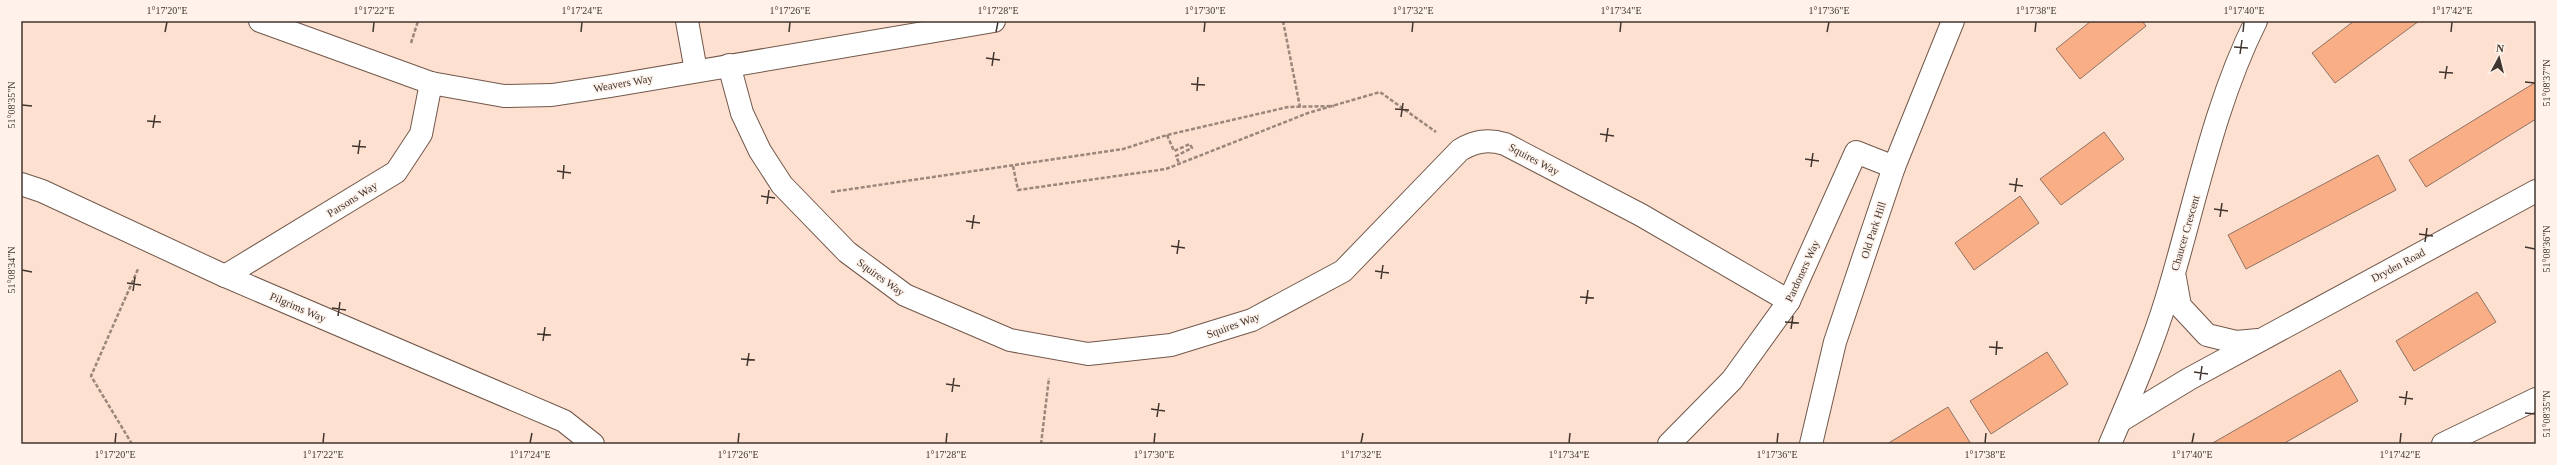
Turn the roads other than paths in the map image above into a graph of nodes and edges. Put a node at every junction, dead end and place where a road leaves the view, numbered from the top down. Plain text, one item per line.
1 (260, 21) edge
2 (687, 21) edge
3 (994, 21) edge
4 (1953, 21) edge
5 (2256, 21) edge
6 (898, 28) edge
7 (729, 65) junction
8 (696, 71) junction
9 (431, 83) junction
10 (1894, 167) junction
11 (21, 184) edge
12 (2536, 191) edge
13 (2174, 273) junction
14 (225, 276) junction
15 (1789, 301) junction
16 (2261, 339) junction
17 (2536, 399) edge
18 (2120, 421) junction
19 (593, 444) edge
20 (1669, 444) edge
21 (1811, 444) edge
22 (2110, 444) edge
23 (2442, 444) edge

1 - 9 street, Weavers Way
2 - 8 street
3 - 6 street, Weavers Way
4 - 10 street, Old Park Hill
5 - 13 street, Chaucer Crescent
6 - 7 street, Weavers Way
7 - 8 street, Weavers Way
7 - 15 street, Squires Way
8 - 9 street, Weavers Way
9 - 14 street, Parsons Way
10 - 15 street, Pardoners Way
10 - 21 street, Old Park Hill
11 - 14 street, Pilgrims Way
12 - 16 street, Dryden Road
13 - 16 street, Dryden Road
13 - 18 street, Chaucer Crescent
14 - 19 street, Pilgrims Way
15 - 20 street, Pardoners Way
16 - 18 street, Dryden Road
17 - 23 street
18 - 22 street, Chaucer Crescent

